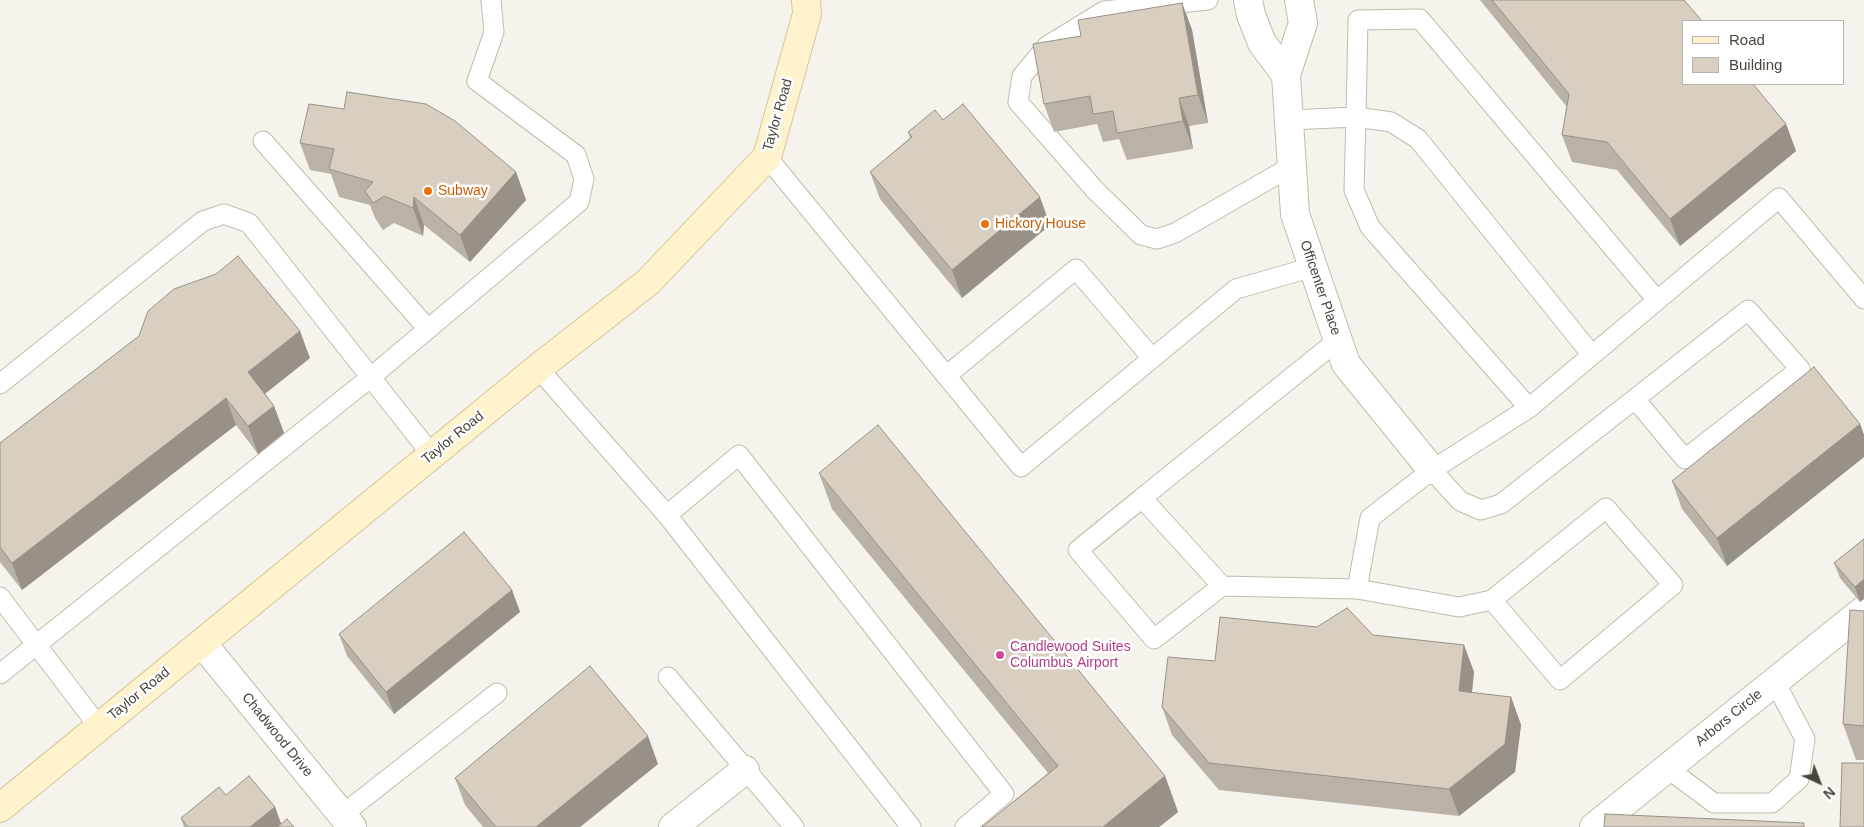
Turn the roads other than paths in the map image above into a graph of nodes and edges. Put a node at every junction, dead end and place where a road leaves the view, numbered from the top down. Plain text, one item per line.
1 (491, 0) edge
2 (806, 0) edge
3 (1204, 0) edge
4 (1248, 0) edge
5 (1300, 0) edge
6 (1286, 75) junction
7 (1356, 117) junction
8 (1289, 120) junction
9 (263, 141) dead end
10 (766, 157) junction
11 (1292, 166) junction
12 (1313, 267) junction
13 (1864, 298) edge
14 (1657, 300) junction
15 (428, 328) junction
16 (1338, 340) junction
17 (1592, 355) junction
18 (1152, 358) junction
19 (538, 368) junction
20 (946, 376) junction
21 (371, 377) junction
22 (0, 384) edge
23 (1635, 399) junction
24 (1529, 408) junction
25 (432, 454) junction
26 (1432, 470) junction
27 (1142, 498) junction
28 (667, 515) junction
29 (1222, 586) junction
30 (1357, 589) junction
31 (0, 597) edge
32 (1492, 600) junction
33 (1864, 610) edge
34 (202, 643) junction
35 (37, 646) junction
36 (0, 674) edge
37 (668, 677) dead end
38 (1775, 682) junction
39 (497, 693) dead end
40 (99, 727) junction
41 (1667, 768) junction
42 (746, 770) junction
43 (0, 808) edge
44 (347, 821) edge
45 (673, 827) edge
46 (794, 827) edge
47 (911, 827) edge
48 (965, 827) edge
49 (1594, 827) edge

1 - 15 lane
2 - 10 main road, Taylor Road
3 - 11 lane
4 - 6 street
5 - 6 street, Officenter Place
6 - 8 street, Officenter Place
7 - 8 lane
7 - 14 lane
7 - 17 lane
7 - 24 lane
8 - 11 street, Officenter Place
9 - 15 lane
10 - 19 main road, Taylor Road
10 - 20 lane
11 - 12 street, Officenter Place
12 - 16 street, Officenter Place
12 - 18 lane
13 - 14 lane
14 - 17 lane
15 - 21 lane
16 - 26 street, Officenter Place
16 - 27 lane
17 - 24 lane
18 - 20 lane
18 - 20 lane
19 - 25 main road, Taylor Road
19 - 28 lane
21 - 22 lane
21 - 25 lane
21 - 35 lane
23 - 23 lane
23 - 26 lane
24 - 26 lane
25 - 34 main road, Taylor Road
26 - 30 lane
27 - 29 lane
27 - 29 lane
28 - 47 lane
28 - 48 lane
29 - 30 lane
30 - 32 lane
31 - 35 lane
32 - 32 lane
33 - 38 street, Arbors Circle
34 - 40 main road, Taylor Road
34 - 44 street, Chadwood Drive
35 - 36 lane
35 - 40 lane
37 - 42 lane
38 - 41 street, Arbors Circle
38 - 41 lane
39 - 44 lane
40 - 43 main road, Taylor Road
41 - 49 street, Arbors Circle
42 - 45 street
42 - 46 lane

